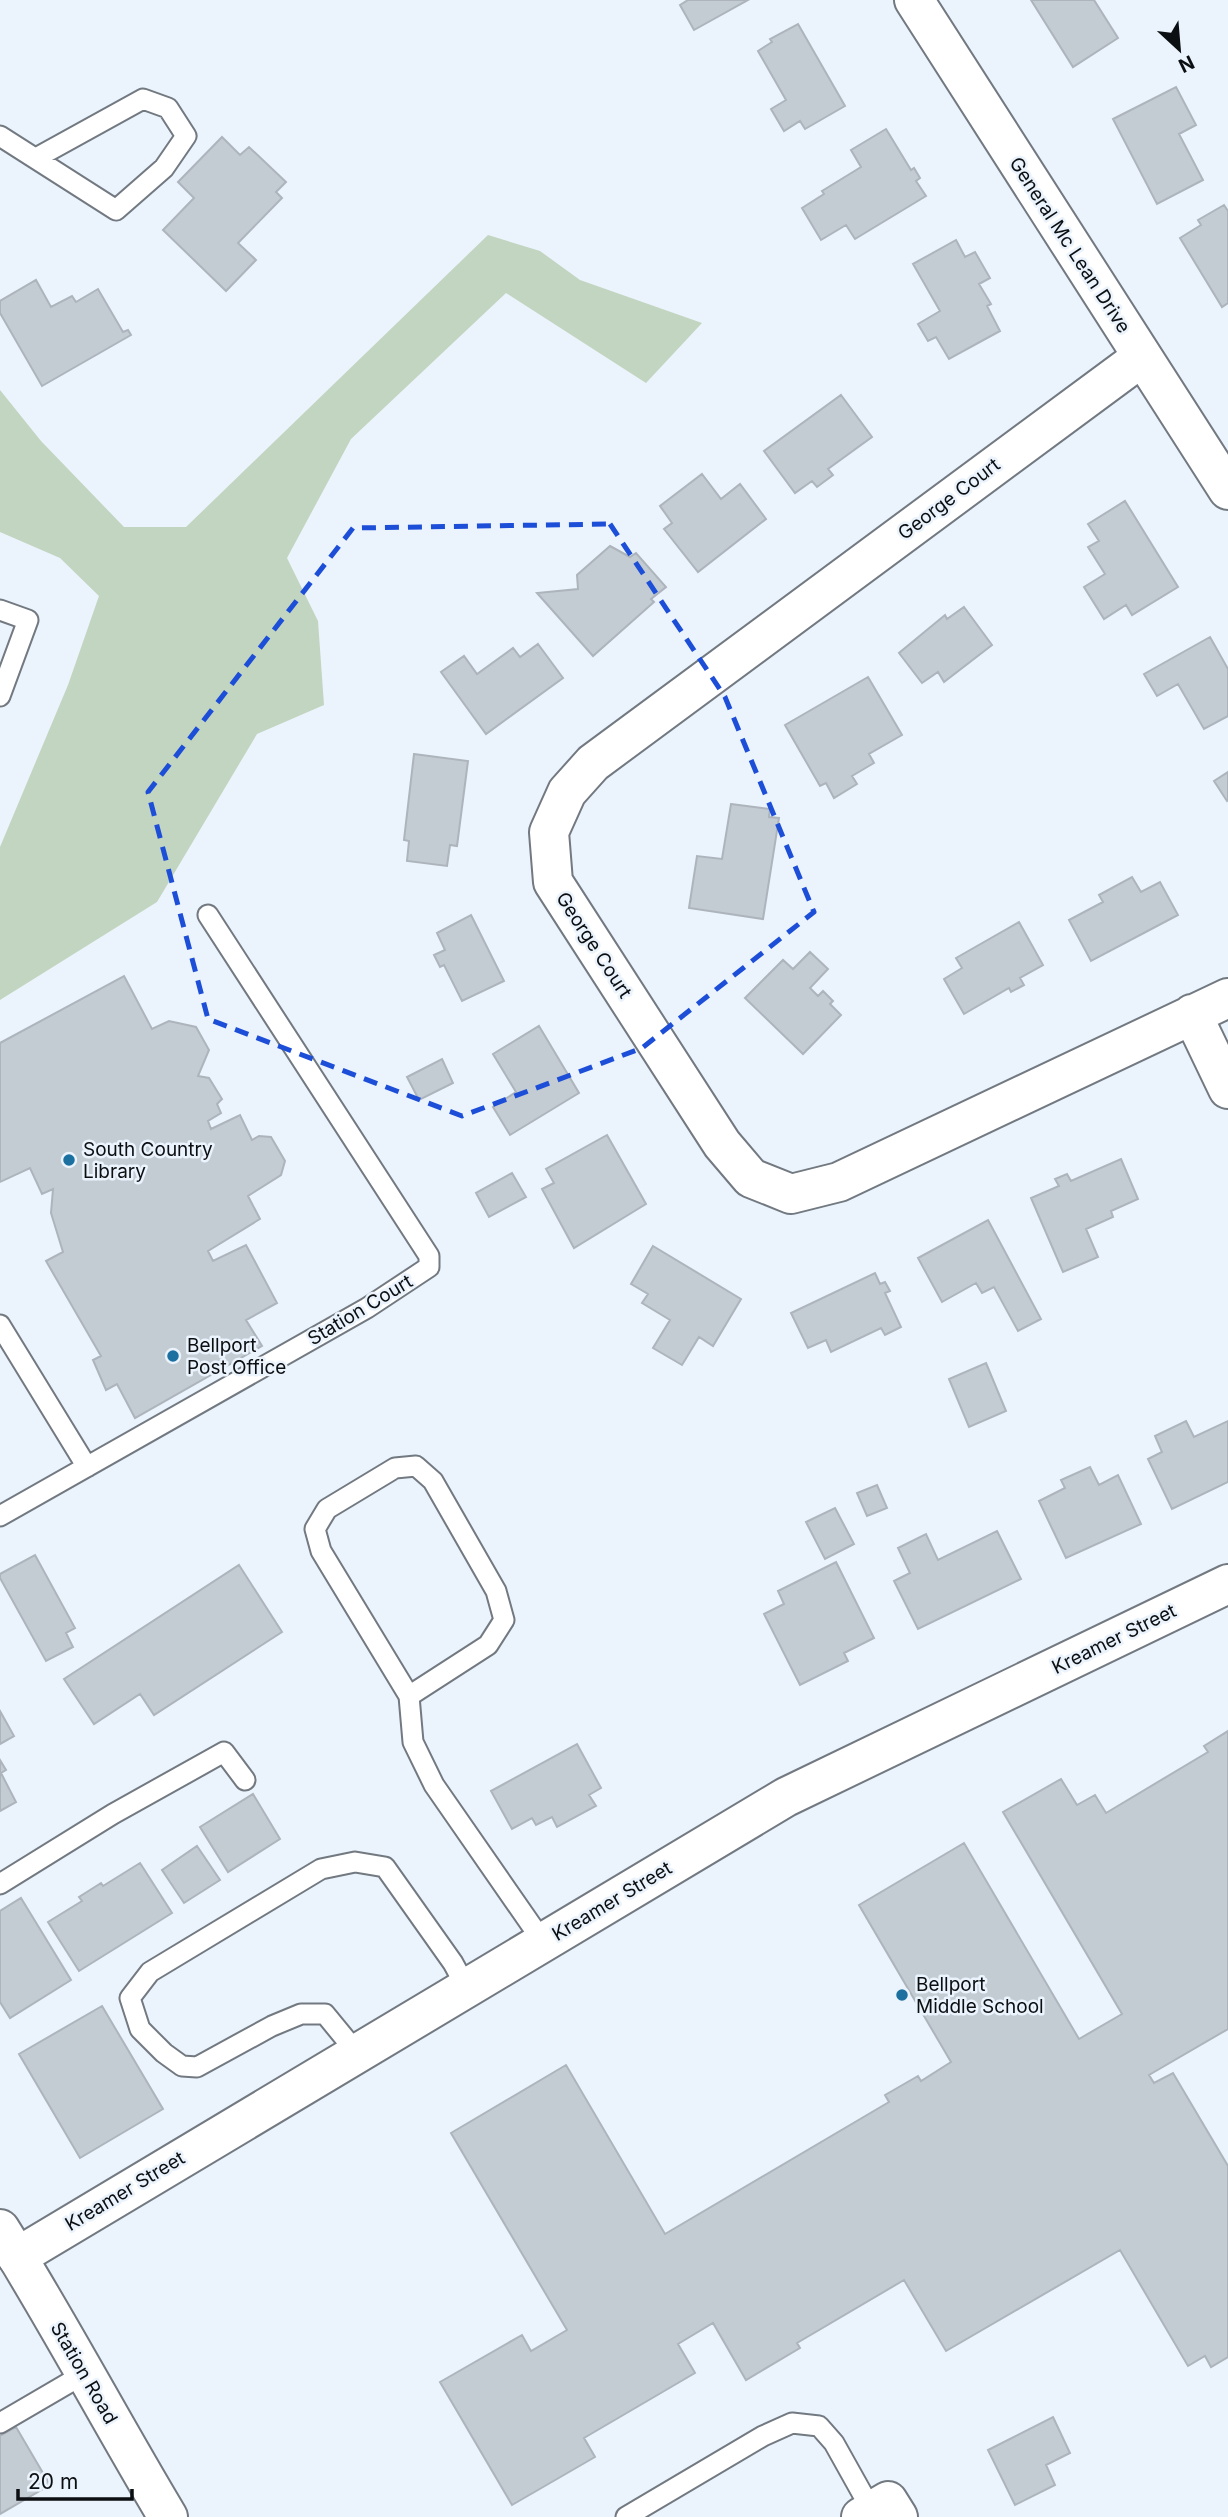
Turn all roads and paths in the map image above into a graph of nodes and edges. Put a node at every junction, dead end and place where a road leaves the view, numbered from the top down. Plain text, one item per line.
1 (914, 0) edge
2 (0, 136) edge
3 (36, 158) junction
4 (1142, 357) junction
5 (1228, 490) edge
6 (0, 610) edge
7 (0, 696) edge
8 (208, 915) dead end
9 (1228, 998) edge
10 (1192, 1014) junction
11 (1228, 1089) edge
12 (0, 1325) edge
13 (87, 1467) junction
14 (0, 1516) edge
15 (1228, 1584) edge
16 (409, 1696) junction
17 (245, 1780) dead end
18 (0, 1884) edge
19 (543, 1942) junction
20 (467, 1987) junction
21 (357, 2053) junction
22 (9, 2243) edge
23 (84, 2374) junction
24 (0, 2423) edge
25 (877, 2515) edge
26 (168, 2517) edge
27 (626, 2517) edge

1 - 4 street, General Mc Lean Drive
2 - 3 lane
3 - 3 lane
4 - 5 street, General Mc Lean Drive
4 - 10 street, George Court
6 - 7 lane
8 - 13 lane, Station Court
9 - 10 street
10 - 11 street
12 - 13 lane
13 - 14 lane, Station Court
15 - 19 street, Kreamer Street
16 - 16 lane
16 - 19 lane
17 - 18 lane
19 - 20 street, Kreamer Street
20 - 21 street, Kreamer Street
20 - 21 lane
21 - 22 street, Kreamer Street
22 - 23 street, Station Road
23 - 24 lane
23 - 26 street, Station Road
25 - 27 lane

